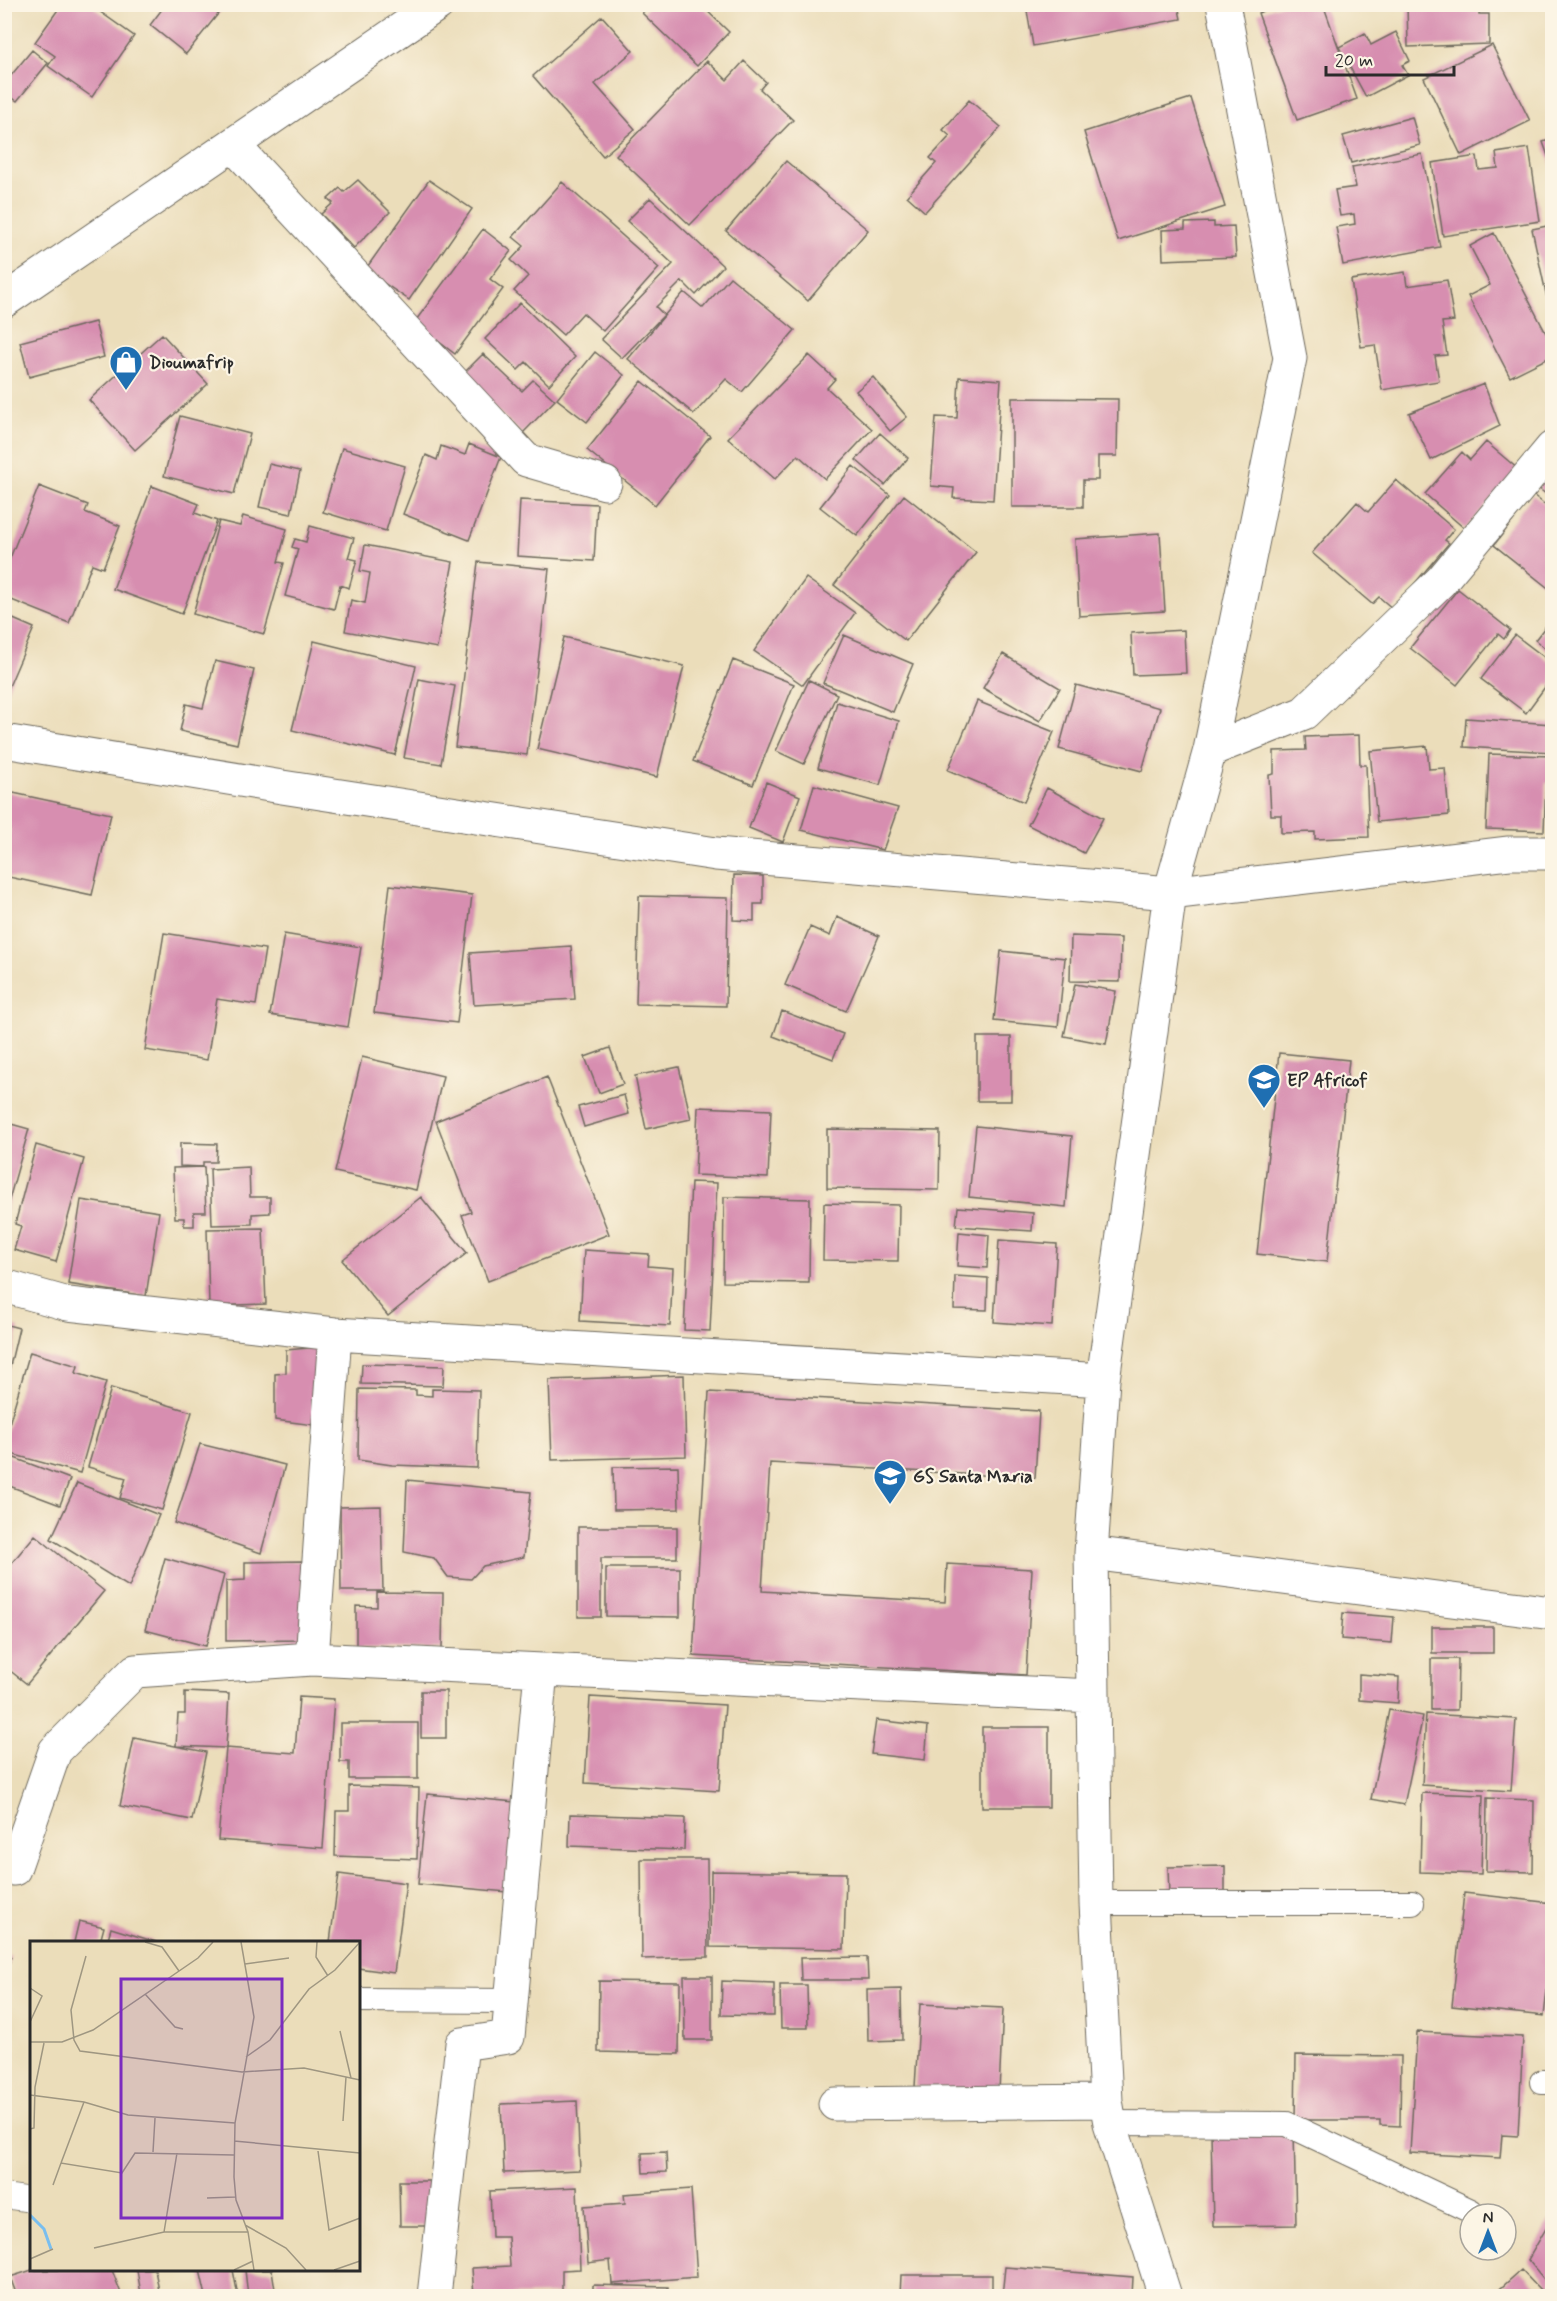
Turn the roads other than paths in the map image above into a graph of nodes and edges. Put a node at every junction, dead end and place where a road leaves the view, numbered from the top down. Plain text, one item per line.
1 (438, 4) edge
2 (1223, 4) edge
3 (233, 145) junction
4 (4, 301) edge
5 (1552, 448) edge
6 (605, 483) dead end
7 (4, 741) edge
8 (1210, 750) junction
9 (1552, 853) edge
10 (1170, 893) junction
11 (4, 1286) edge
12 (335, 1334) junction
13 (1102, 1380) junction
14 (1091, 1553) junction
15 (1552, 1613) edge
16 (312, 1659) junction
17 (541, 1670) junction
18 (1094, 1696) junction
19 (4, 1867) edge
20 (1096, 1903) junction
21 (1412, 1903) dead end
22 (360, 2000) edge
23 (511, 2001) junction
24 (835, 2104) dead end
25 (1108, 2112) junction
26 (4, 2196) edge
27 (30, 2200) edge
28 (1458, 2205) edge
29 (434, 2296) edge
30 (1165, 2296) edge

1 - 3 street
2 - 8 street
3 - 4 street
3 - 6 street
5 - 8 street
7 - 10 street
8 - 10 street
9 - 10 street
10 - 13 street
11 - 12 street
12 - 13 street
12 - 16 street
13 - 14 street
14 - 15 street
14 - 18 street
16 - 17 street
16 - 19 street
17 - 18 street
17 - 23 street
18 - 20 street
20 - 21 lane
20 - 25 street
22 - 23 lane
23 - 29 street
24 - 25 street
25 - 28 lane
25 - 30 street
26 - 27 lane

